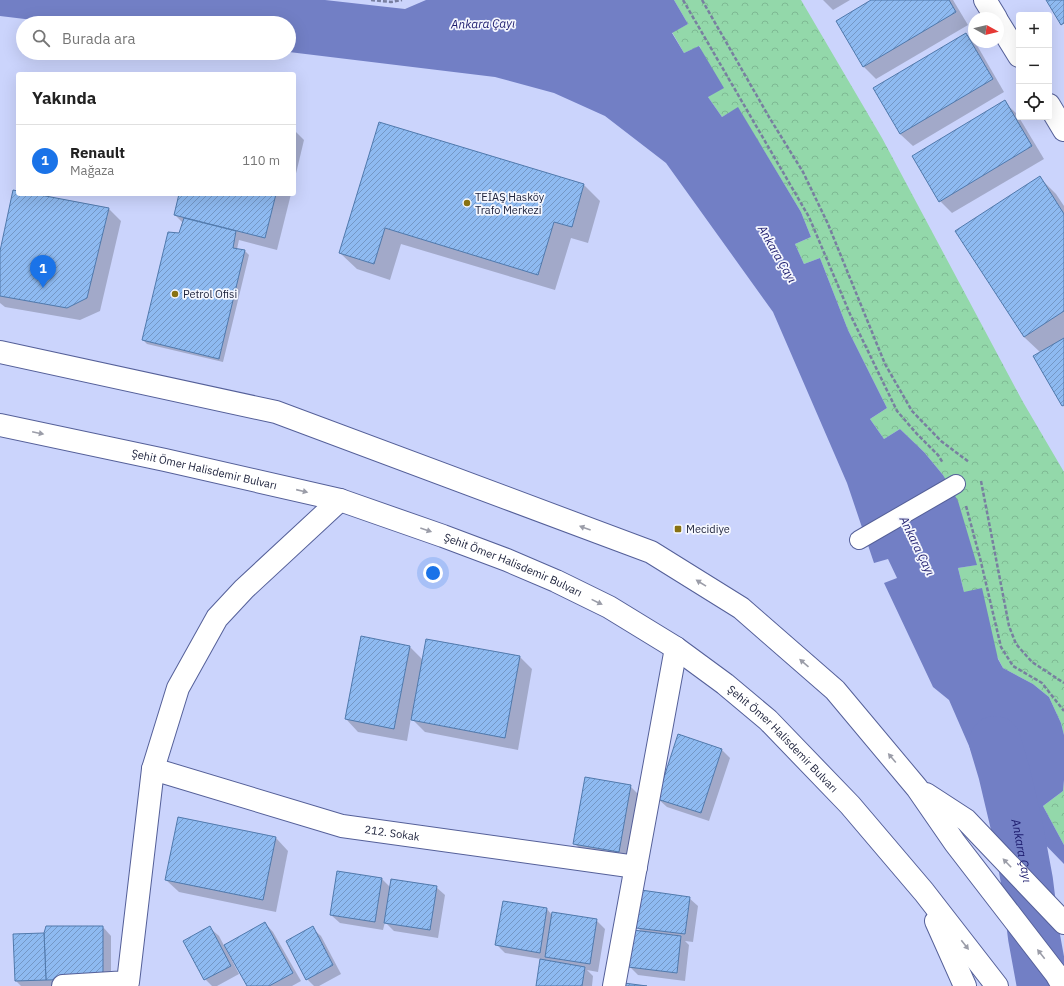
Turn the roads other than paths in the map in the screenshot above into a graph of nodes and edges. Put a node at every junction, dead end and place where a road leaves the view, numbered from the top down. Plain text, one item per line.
1 (985, 0) edge
2 (992, 12) edge
3 (1004, 32) edge
4 (1016, 51) edge
5 (1052, 110) edge
6 (1064, 130) edge
7 (0, 352) edge
8 (0, 426) edge
9 (956, 484) road end
10 (340, 500) junction
11 (858, 540) dead end
12 (676, 648) junction
13 (153, 769) junction
14 (917, 788) junction
15 (636, 867) junction
16 (924, 892) junction
17 (1058, 917) edge
18 (138, 984) edge
19 (63, 986) edge
20 (614, 986) edge
21 (965, 986) edge
22 (997, 986) edge
23 (1063, 986) edge

1 - 2 main road
3 - 4 main road
5 - 6 main road
14 -> 7 main road
8 -> 10 main road, Şehit Ömer Halisdemir Bulvarı
9 - 11 street
10 -> 12 main road, Şehit Ömer Halisdemir Bulvarı
10 - 13 main road
12 - 15 main road
12 - 16 main road, Şehit Ömer Halisdemir Bulvarı
13 - 15 main road, 212. Sokak
13 - 18 main road
17 -> 14 main road
23 -> 14 main road
15 - 20 main road
16 - 21 main road, Şehit Ömer Halisdemir Bulvarı
16 -> 22 main road, Şehit Ömer Halisdemir Bulvarı
18 - 19 main road

